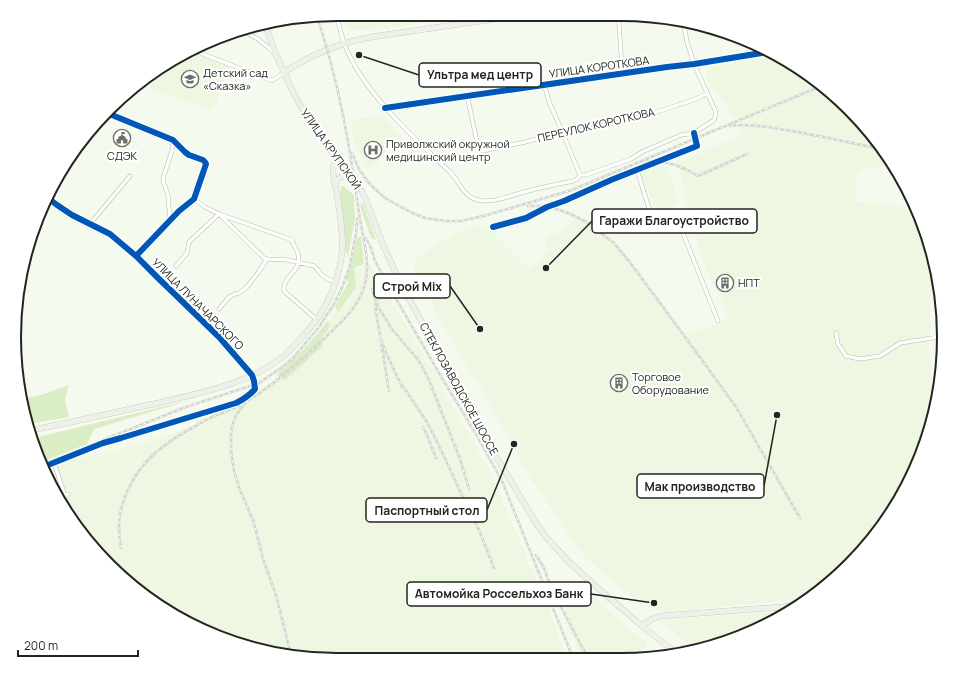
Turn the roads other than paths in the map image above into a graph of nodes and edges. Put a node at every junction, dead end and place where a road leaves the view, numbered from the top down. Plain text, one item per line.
1 (338, 21) edge
2 (481, 21) edge
3 (619, 21) edge
4 (684, 27) edge
5 (267, 29) edge
6 (249, 34) edge
7 (344, 44) junction
8 (200, 53) edge
9 (760, 53) edge
10 (276, 55) junction
11 (694, 64) junction
12 (283, 73) junction
13 (623, 73) junction
14 (544, 85) junction
15 (707, 93) junction
16 (467, 96) junction
17 (384, 108) junction
18 (113, 115) edge
19 (562, 131) junction
20 (694, 133) junction
21 (173, 140) junction
22 (337, 160) junction
23 (637, 170) junction
24 (580, 175) junction
25 (130, 176) dead end
26 (350, 176) junction
27 (335, 183) junction
28 (194, 199) junction
29 (52, 201) edge
30 (369, 208) joint
31 (219, 214) junction
32 (170, 220) junction
33 (90, 224) junction
34 (493, 227) dead end
35 (136, 256) junction
36 (267, 259) junction
37 (299, 262) junction
38 (176, 266) dead end
39 (336, 282) junction
40 (220, 309) dead end
41 (317, 320) junction
42 (718, 321) dead end
43 (836, 333) dead end
44 (937, 337) edge
45 (252, 375) junction
46 (35, 429) edge
47 (54, 463) junction
48 (48, 465) edge
49 (68, 494) dead end
50 (786, 607) edge
51 (642, 626) junction
52 (671, 649) edge

1 - 7 street
2 - 7 main road
3 - 13 street
4 - 11 street
5 - 10 main road, УЛИЦА КРУПСКОЙ
6 - 10 street
7 - 12 main road
7 - 17 street
8 - 12 street
9 - 11 street, УЛИЦА КОРОТКОВА
10 - 12 main road, УЛИЦА КРУПСКОЙ
11 - 13 street, УЛИЦА КОРОТКОВА
11 - 15 street
12 - 22 main road, УЛИЦА КРУПСКОЙ
13 - 14 street, УЛИЦА КОРОТКОВА
14 - 16 street, УЛИЦА КОРОТКОВА
14 - 19 street
15 - 19 street, ПЕРЕУЛОК КОРОТКОВА
15 - 20 street
16 - 17 street, УЛИЦА КОРОТКОВА
16 - 19 street, ПЕРЕУЛОК КОРОТКОВА
17 - 24 street
18 - 21 street
19 - 24 street
20 - 23 street
20 - 24 street
21 - 28 street
21 - 32 street
22 - 26 main road, УЛИЦА КРУПСКОЙ
22 - 27 main road
23 - 34 street
23 - 42 street
25 - 33 street
26 - 27 main road
26 - 30 main road, УЛИЦА КРУПСКОЙ
27 - 39 main road
28 - 31 street
28 - 32 street
29 - 33 street, УЛИЦА ЛУНАЧАРСКОГО
30 - 51 main road, СТЕКЛОЗАВОДСКОЕ ШОССЕ
31 - 36 street
31 - 37 street
31 - 38 street
32 - 35 street
33 - 35 street, УЛИЦА ЛУНАЧАРСКОГО
35 - 45 street, УЛИЦА ЛУНАЧАРСКОГО
36 - 37 street
36 - 40 street
37 - 39 street
37 - 41 street
39 - 41 main road
41 - 45 main road
43 - 44 street
45 - 46 main road
45 - 47 street
47 - 48 street
47 - 49 street
50 - 51 main road
51 - 52 main road, СТЕКЛОЗАВОДСКОЕ ШОССЕ

